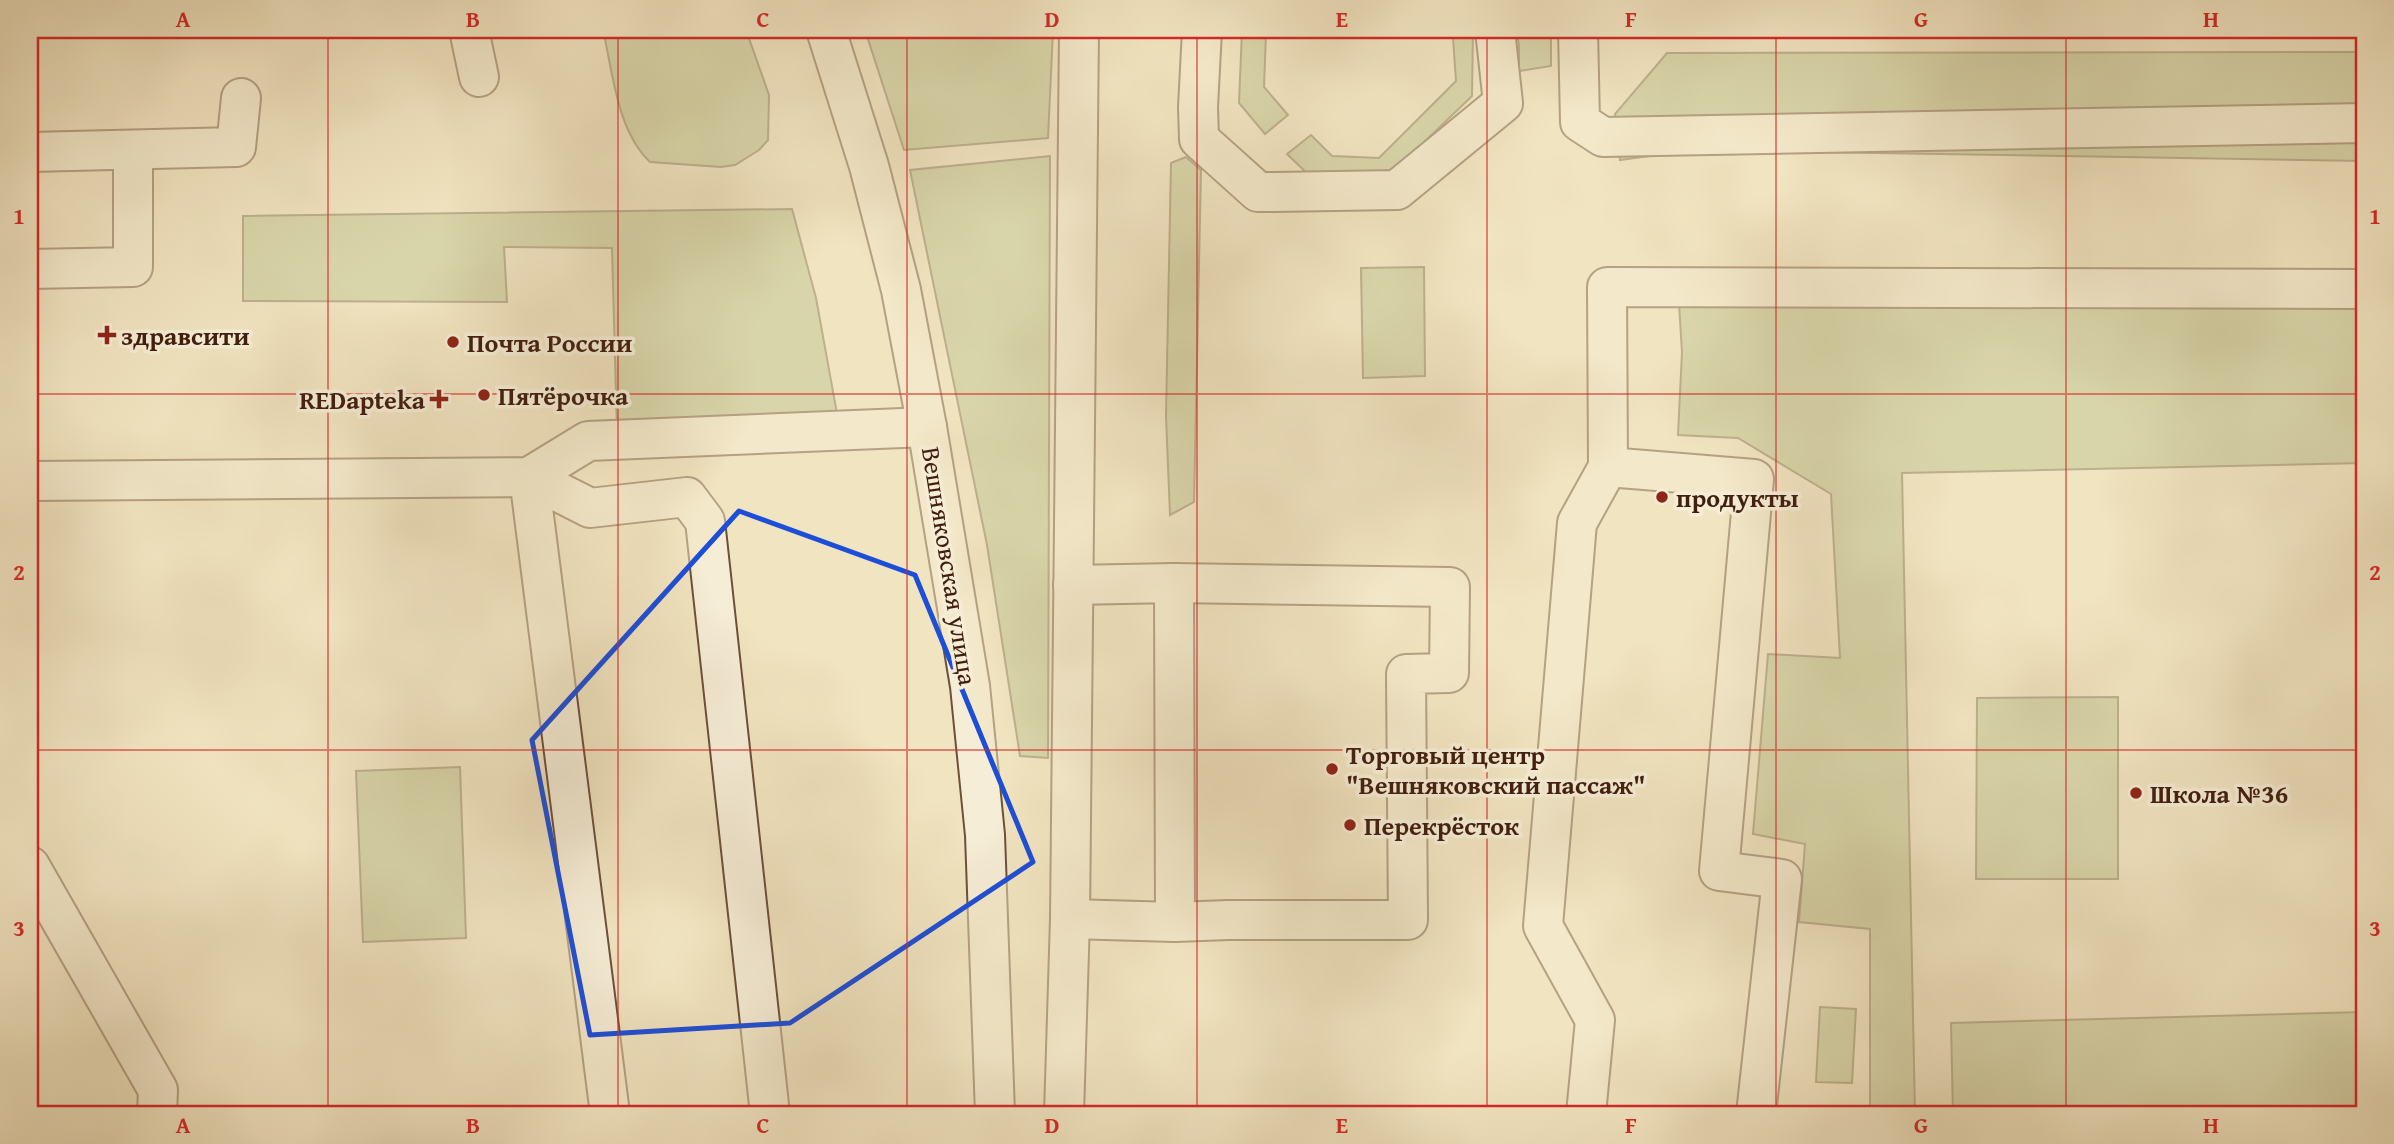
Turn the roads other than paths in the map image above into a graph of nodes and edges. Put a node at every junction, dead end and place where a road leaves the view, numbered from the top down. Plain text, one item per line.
1 (469, 30) edge
2 (826, 30) edge
3 (1079, 30) edge
4 (1202, 30) edge
5 (1496, 30) edge
6 (1578, 30) edge
7 (479, 77) dead end
8 (240, 98) dead end
9 (2364, 123) edge
10 (133, 151) junction
11 (30, 152) edge
12 (30, 269) edge
13 (2364, 289) edge
14 (927, 427) junction
15 (1608, 467) junction
16 (529, 477) junction
17 (30, 481) edge
18 (1174, 583) junction
19 (1073, 585) junction
20 (30, 866) edge
21 (1070, 919) junction
22 (1175, 922) junction
23 (157, 1114) edge
24 (610, 1114) edge
25 (771, 1114) edge
26 (995, 1114) edge
27 (1065, 1114) edge
28 (1586, 1114) edge
29 (1756, 1114) edge

1 - 7 street
2 - 14 street, Вешняковская улица
3 - 19 street
4 - 5 street
6 - 9 street
8 - 10 street
10 - 11 street
10 - 12 street
13 - 15 street
14 - 16 street
14 - 26 street, Вешняковская улица
15 - 28 street
15 - 29 street
16 - 17 street
16 - 24 street
16 - 25 street
18 - 19 street
18 - 22 street
18 - 22 street
19 - 21 street
20 - 23 street
21 - 22 street
21 - 27 street

